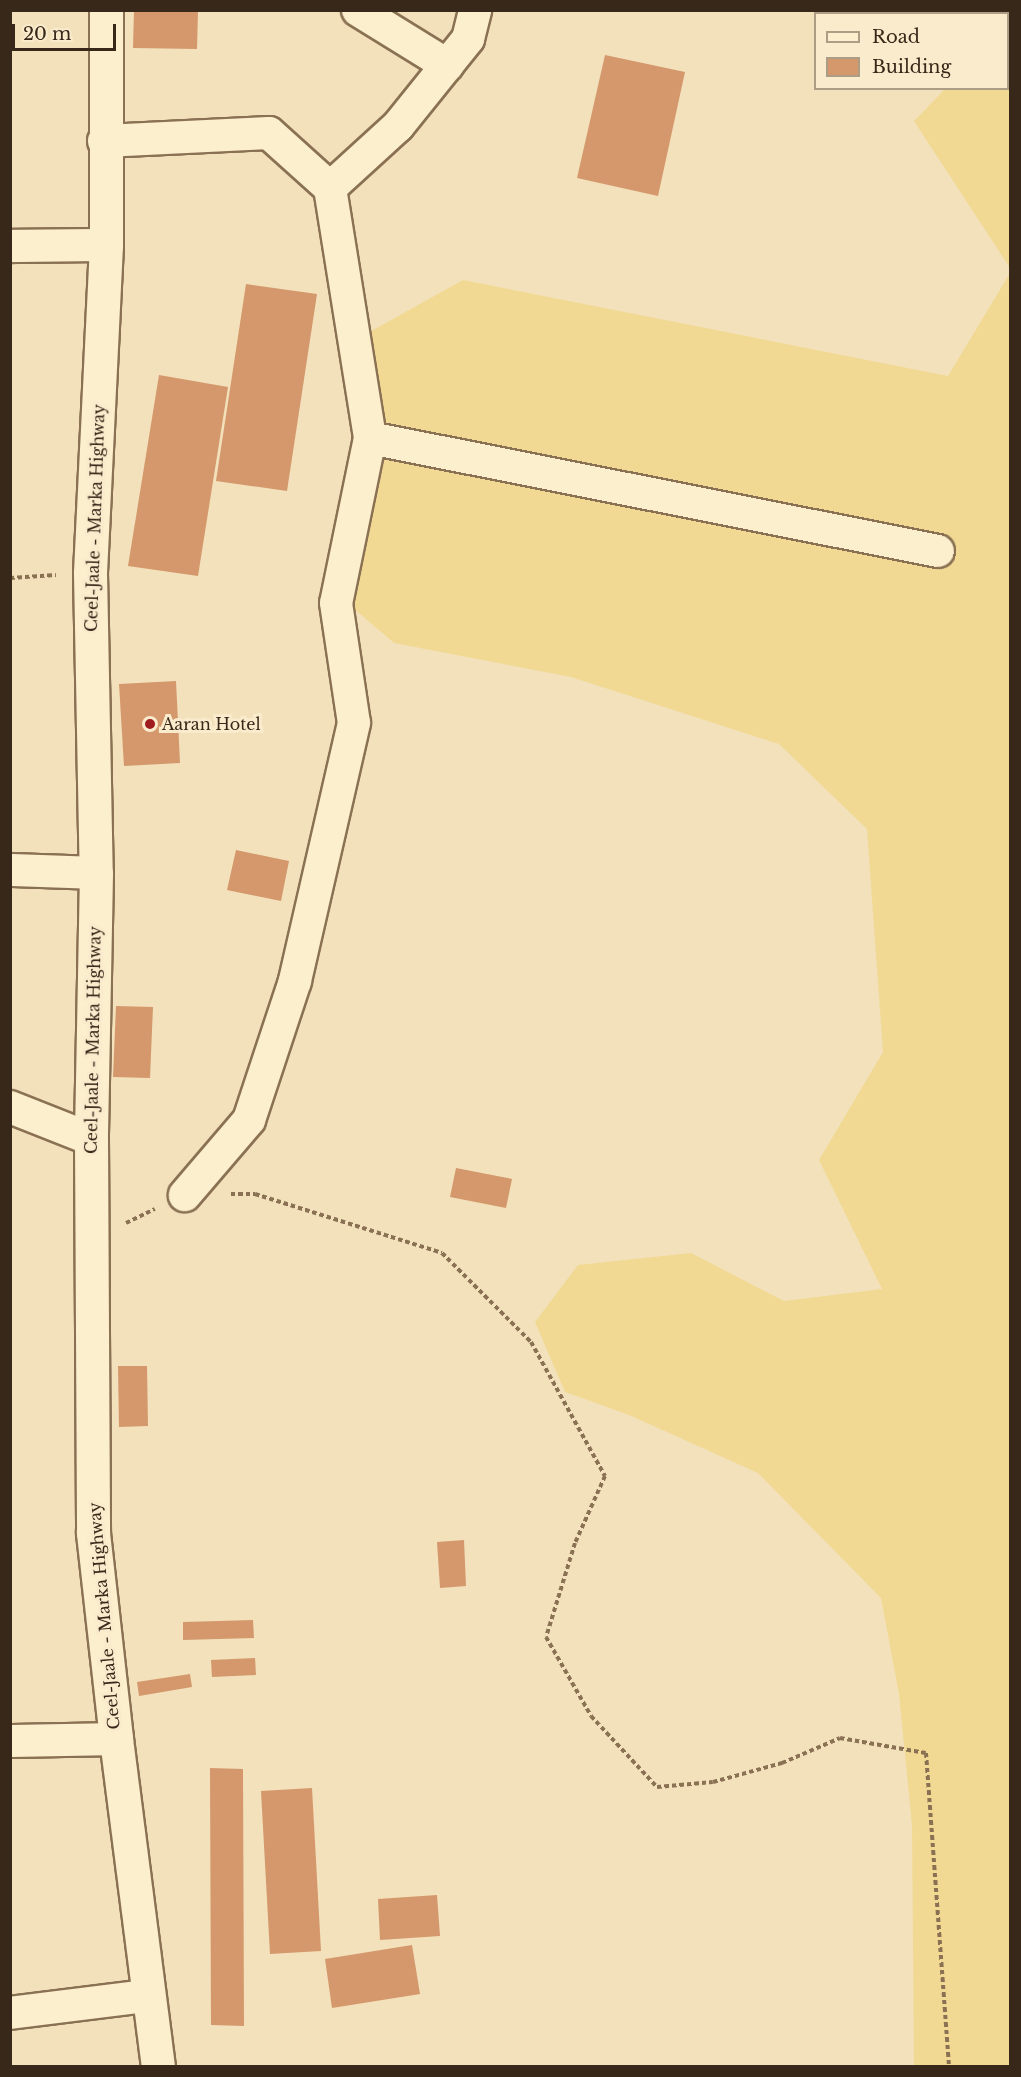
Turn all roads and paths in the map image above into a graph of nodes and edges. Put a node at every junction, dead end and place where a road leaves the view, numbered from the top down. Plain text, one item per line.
1 (106, 10) edge
2 (358, 10) edge
3 (475, 10) edge
4 (447, 65) junction
5 (104, 141) junction
6 (330, 188) junction
7 (10, 246) edge
8 (106, 246) junction
9 (370, 438) junction
10 (938, 551) dead end
11 (90, 573) junction
12 (10, 578) edge
13 (10, 870) edge
14 (96, 873) junction
15 (10, 1107) edge
16 (91, 1139) junction
17 (185, 1195) junction
18 (93, 1239) junction
19 (116, 1739) junction
20 (10, 1741) edge
21 (147, 1996) junction
22 (10, 2013) edge
23 (158, 2067) edge
24 (949, 2067) edge

1 - 5 street, Ceel-Jaale - Marka Highway
2 - 4 street
3 - 4 street
4 - 6 street
5 - 6 street
5 - 8 street, Ceel-Jaale - Marka Highway
6 - 9 street
7 - 8 street
8 - 11 street, Ceel-Jaale - Marka Highway
9 - 10 street
9 - 17 street
11 - 12 path
11 - 14 street, Ceel-Jaale - Marka Highway
13 - 14 street
14 - 16 street, Ceel-Jaale - Marka Highway
15 - 16 street
16 - 18 street, Ceel-Jaale - Marka Highway
17 - 18 path
17 - 24 path
18 - 19 street, Ceel-Jaale - Marka Highway
19 - 20 street
19 - 21 street, Ceel-Jaale - Marka Highway
21 - 22 street
21 - 23 street, Ceel-Jaale - Marka Highway

